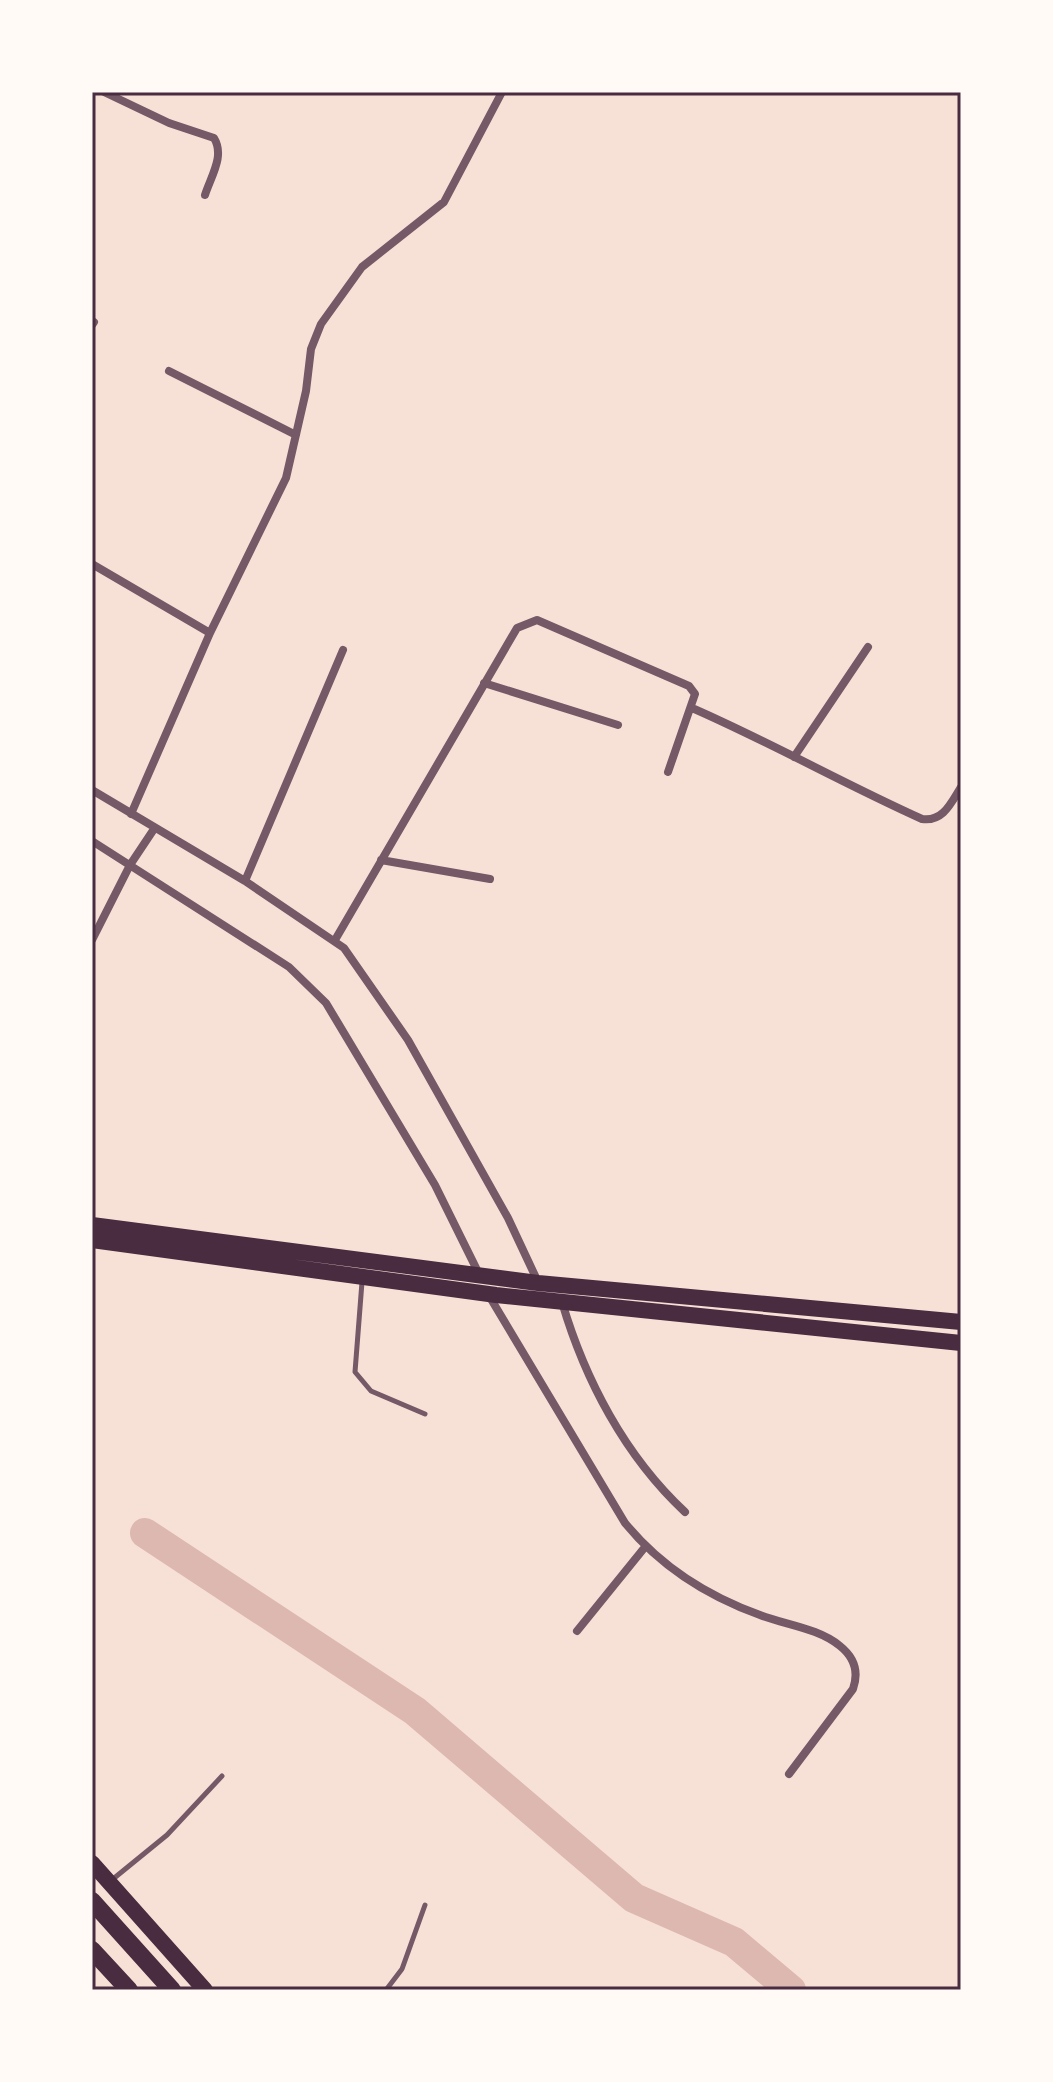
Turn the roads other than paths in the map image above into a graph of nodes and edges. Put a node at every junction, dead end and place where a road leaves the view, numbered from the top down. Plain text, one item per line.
1 (104, 92) edge
2 (502, 92) edge
3 (205, 195) dead end
4 (169, 371) dead end
5 (296, 435) junction
6 (92, 564) edge
7 (210, 633) junction
8 (868, 647) dead end
9 (343, 650) dead end
10 (484, 683) junction
11 (692, 708) junction
12 (618, 725) dead end
13 (794, 757) junction
14 (668, 772) dead end
15 (961, 787) edge
16 (92, 790) edge
17 (131, 814) junction
18 (152, 831) junction
19 (92, 841) edge
20 (381, 860) junction
21 (132, 862) junction
22 (490, 879) dead end
23 (245, 881) junction
24 (92, 940) edge
25 (335, 940) junction
26 (92, 1225) edge
27 (92, 1240) edge
28 (483, 1276) junction
29 (363, 1278) junction
30 (536, 1288) junction
31 (492, 1294) junction
32 (562, 1301) junction
33 (961, 1322) edge
34 (961, 1343) edge
35 (425, 1414) dead end
36 (685, 1512) dead end
37 (645, 1547) junction
38 (577, 1631) dead end
39 (789, 1774) dead end
40 (222, 1776) dead end
41 (92, 1863) edge
42 (109, 1882) junction
43 (92, 1901) edge
44 (425, 1905) dead end
45 (92, 1950) edge
46 (129, 1990) edge
47 (172, 1990) edge
48 (205, 1990) edge
49 (386, 1990) edge

1 - 3 street
2 - 5 street
4 - 5 street
5 - 7 street
6 - 7 street
7 - 17 street
8 - 13 street
9 - 23 street
10 - 11 street
10 - 12 street
10 - 20 street
11 - 13 street
11 - 14 street
13 - 15 street
16 - 17 street
17 - 18 street
18 - 21 street
18 - 23 street
19 - 21 street
20 - 22 street
20 - 25 street
21 - 24 street
21 - 28 street
23 - 25 street
25 - 30 street
26 - 28 main road
27 - 29 main road
28 - 30 main road
29 - 31 main road
29 - 35 lane
30 - 31 main road
30 - 32 main road
30 - 33 main road
31 - 37 street
32 - 34 main road
32 - 36 street
37 - 38 street
37 - 39 street
40 - 42 lane
41 - 42 main road
42 - 48 main road
43 - 47 highway
44 - 49 lane
45 - 46 highway

